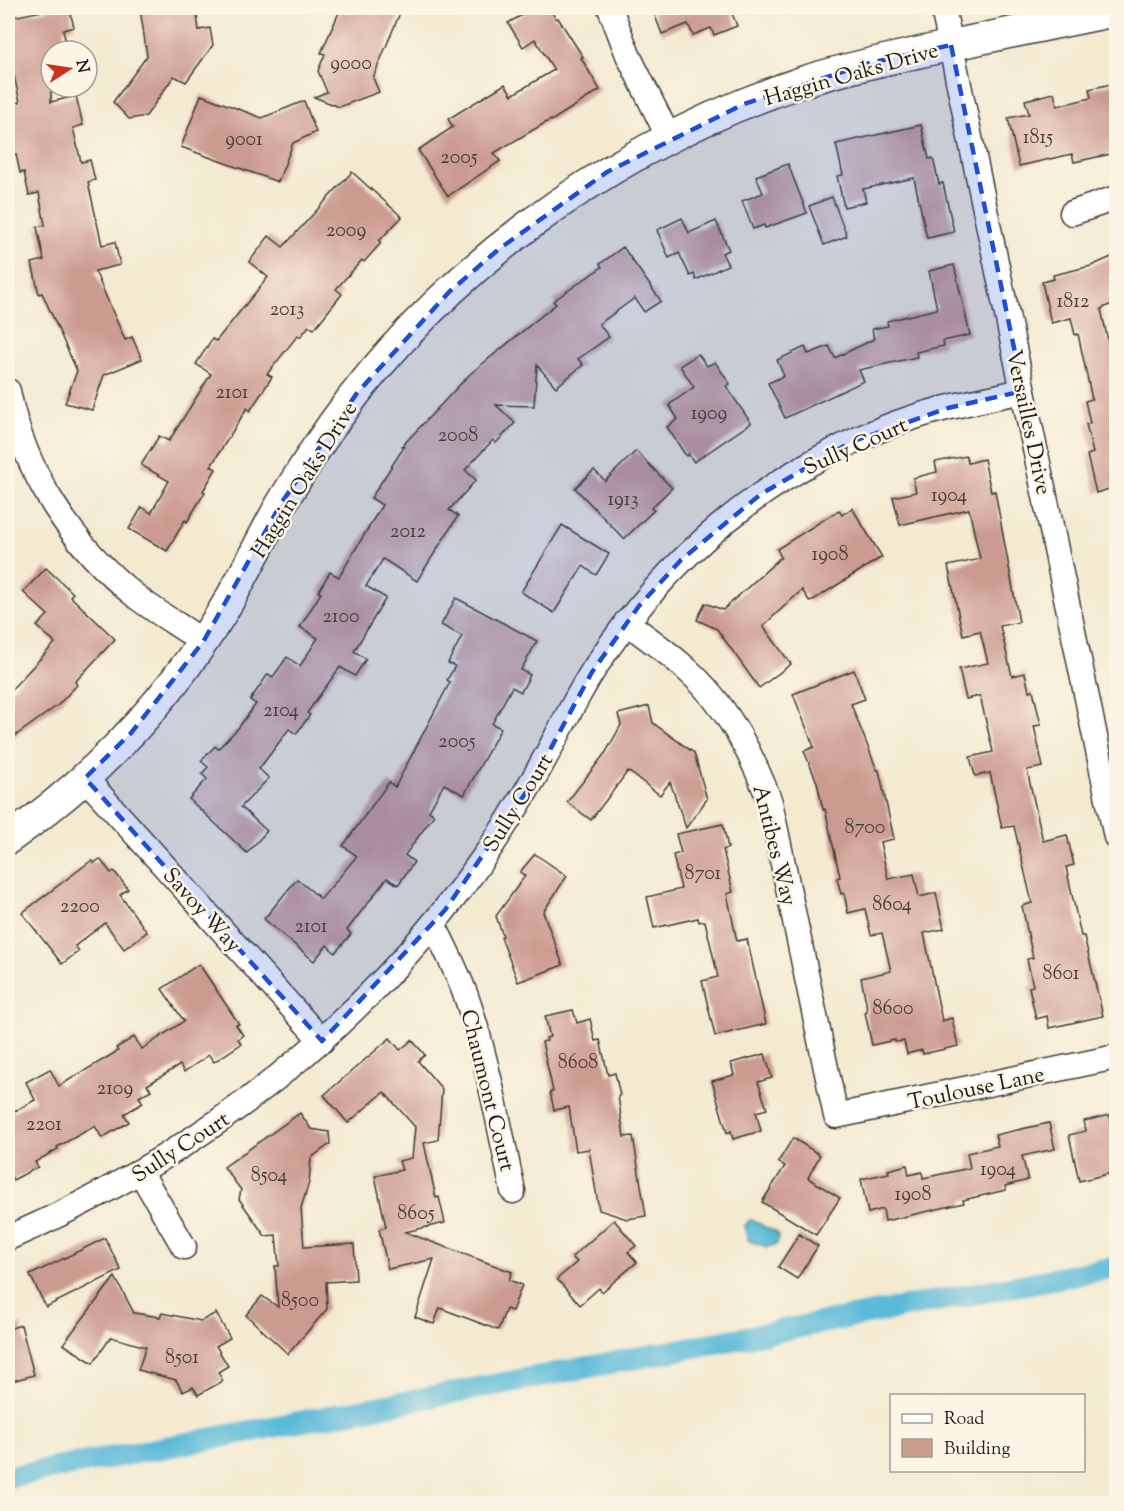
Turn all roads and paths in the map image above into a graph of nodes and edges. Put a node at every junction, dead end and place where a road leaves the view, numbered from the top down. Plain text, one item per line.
1 (610, 8) edge
2 (943, 8) edge
3 (1116, 11) edge
4 (951, 45) junction
5 (669, 138) junction
6 (1116, 198) edge
7 (1072, 213) dead end
8 (8, 391) edge
9 (1023, 391) junction
10 (626, 622) junction
11 (203, 642) junction
12 (85, 778) junction
13 (1116, 837) edge
14 (8, 839) edge
15 (433, 924) junction
16 (322, 1041) junction
17 (1116, 1058) edge
18 (836, 1116) joint
19 (141, 1173) junction
20 (513, 1191) dead end
21 (8, 1238) edge
22 (184, 1247) dead end

1 - 5 street
2 - 4 street, Versailles Drive
3 - 4 street, Haggin Oaks Drive
4 - 5 street, Haggin Oaks Drive
4 - 9 street, Versailles Drive
5 - 11 street, Haggin Oaks Drive
6 - 7 street
8 - 11 street
9 - 10 street, Sully Court
9 - 13 street, Versailles Drive
10 - 15 street, Sully Court
10 - 18 street, Antibes Way
11 - 12 street, Haggin Oaks Drive
12 - 14 street, Haggin Oaks Drive
12 - 16 street, Savoy Way
15 - 16 street, Sully Court
15 - 20 street, Chaumont Court
16 - 19 street, Sully Court
17 - 18 street, Toulouse Lane
19 - 21 street, Sully Court
19 - 22 street

